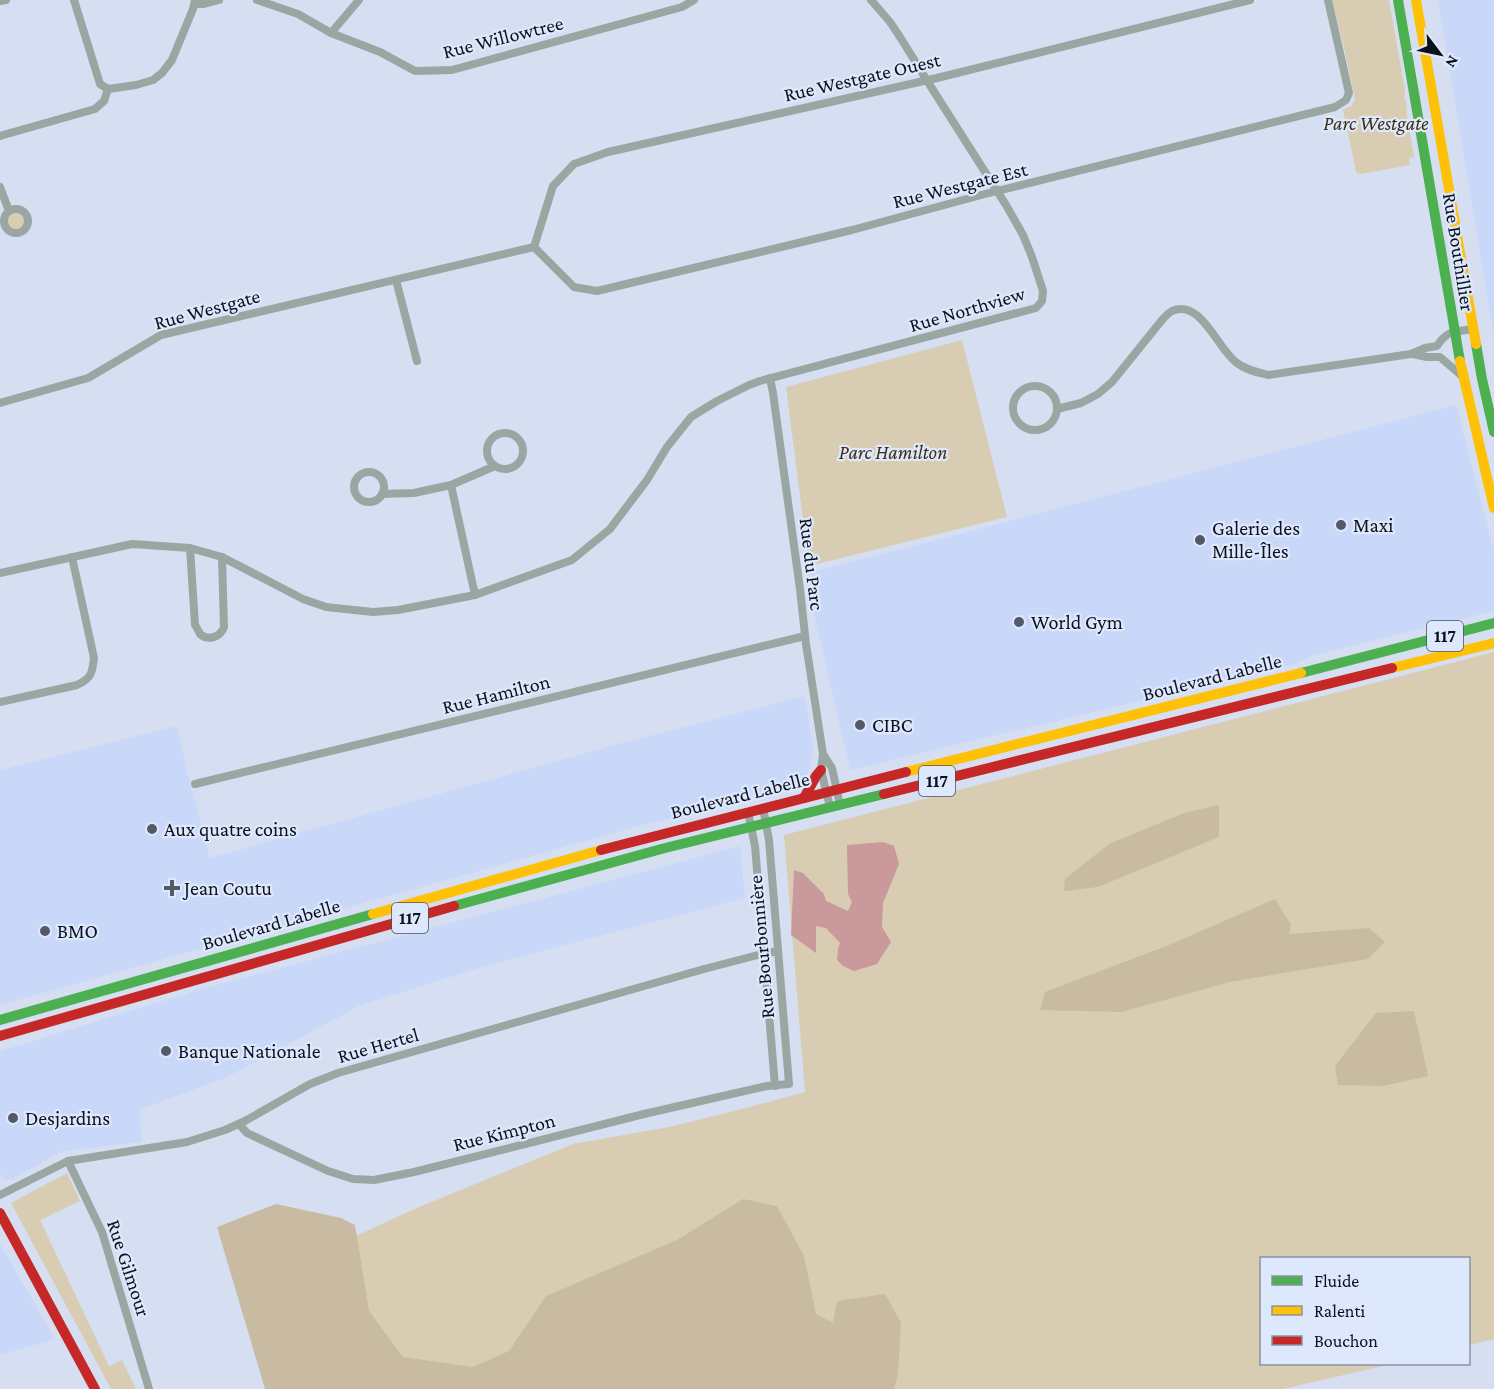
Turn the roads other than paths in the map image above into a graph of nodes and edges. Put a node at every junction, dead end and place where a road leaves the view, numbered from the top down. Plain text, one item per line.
1 (6, 0) edge
2 (74, 0) edge
3 (219, 0) edge
4 (257, 0) edge
5 (359, 0) edge
6 (694, 0) edge
7 (871, 0) edge
8 (1250, 0) edge
9 (1328, 0) edge
10 (1398, 0) edge
11 (1416, 0) edge
12 (0, 1) edge
13 (195, 2) edge
14 (332, 33) junction
15 (926, 80) junction
16 (108, 89) junction
17 (0, 136) edge
18 (0, 187) edge
19 (996, 191) junction
20 (9, 211) dead end
21 (534, 247) junction
22 (396, 279) junction
23 (1473, 329) junction
24 (1454, 333) junction
25 (1438, 344) junction
26 (1411, 354) junction
27 (1440, 357) junction
28 (417, 362) dead end
29 (1462, 376) junction
30 (770, 378) junction
31 (0, 403) edge
32 (1057, 409) junction
33 (1494, 432) edge
34 (495, 466) junction
35 (451, 485) junction
36 (382, 494) junction
37 (1494, 508) edge
38 (190, 548) junction
39 (72, 557) junction
40 (222, 557) junction
41 (0, 573) edge
42 (475, 595) junction
43 (1494, 623) edge
44 (805, 636) junction
45 (1494, 643) edge
46 (0, 702) edge
47 (823, 754) junction
48 (821, 770) junction
49 (195, 784) dead end
50 (832, 791) junction
51 (804, 798) junction
52 (835, 806) junction
53 (764, 808) junction
54 (748, 812) junction
55 (767, 823) junction
56 (751, 827) junction
57 (778, 951) junction
58 (764, 953) junction
59 (0, 1020) edge
60 (0, 1036) edge
61 (789, 1084) joint
62 (775, 1086) junction
63 (239, 1124) junction
64 (68, 1161) junction
65 (0, 1196) edge
66 (0, 1214) edge
67 (94, 1389) edge
68 (149, 1389) edge

1 - 12 street
2 - 16 street
3 - 13 street
4 - 14 street, Rue Willowtree
5 - 14 street
6 - 14 street, Rue Willowtree
7 - 15 street, Rue Northview
8 - 15 street, Rue Westgate Ouest
9 - 19 street, Rue Westgate Est
10 - 24 main road, Rue Bouthillier
11 - 23 main road, Rue Bouthillier
13 - 16 street
15 - 19 street, Rue Northview
15 - 21 street, Rue Westgate Ouest
16 - 17 street
18 - 20 street
19 - 21 street, Rue Westgate Est
19 - 30 street, Rue Northview
21 - 22 street, Rue Westgate
22 - 28 street
22 - 31 street, Rue Westgate
23 - 24 street
23 - 33 main road, Rue Bouthillier
24 - 25 street
24 - 29 main road, Rue Bouthillier
25 - 26 street
25 - 27 street
26 - 27 street
26 - 32 street
27 - 29 street
29 - 37 main road, Rue Bouthillier
30 - 42 street
30 - 44 street, Rue du Parc
32 - 32 street
34 - 34 street
34 - 35 street
35 - 36 street
35 - 42 street
36 - 36 street
38 - 39 street
38 - 40 street
38 - 40 street
39 - 41 street
39 - 46 street
40 - 42 street
43 - 50 main road, Boulevard Labelle / 117
44 - 47 street, Rue du Parc
44 - 49 street, Rue Hamilton
45 - 52 main road, Boulevard Labelle / 117
47 - 48 street, Rue du Parc
47 - 50 street, Rue du Parc
48 - 50 street, Rue du Parc
48 - 51 main road
50 - 51 main road, Boulevard Labelle / 117
50 - 52 street, Rue du Parc
51 - 53 main road, Boulevard Labelle / 117
52 - 55 main road, Boulevard Labelle / 117
53 - 54 main road, Boulevard Labelle / 117
53 - 55 street, Rue Bourbonnière
54 - 56 street, Rue Bourbonnière
54 - 59 main road, Boulevard Labelle / 117
55 - 56 main road, Boulevard Labelle / 117
55 - 57 street, Rue Bourbonnière
56 - 58 street, Rue Bourbonnière
56 - 60 main road, Boulevard Labelle / 117
57 - 58 street, Rue Hertel
57 - 61 street, Rue Bourbonnière
58 - 62 street, Rue Bourbonnière
58 - 63 street, Rue Hertel
61 - 62 street, Rue Kimpton
62 - 63 street, Rue Kimpton
63 - 64 street, Rue Hertel
64 - 65 street, Rue Hertel
64 - 68 street, Rue Gilmour
66 - 67 main road

